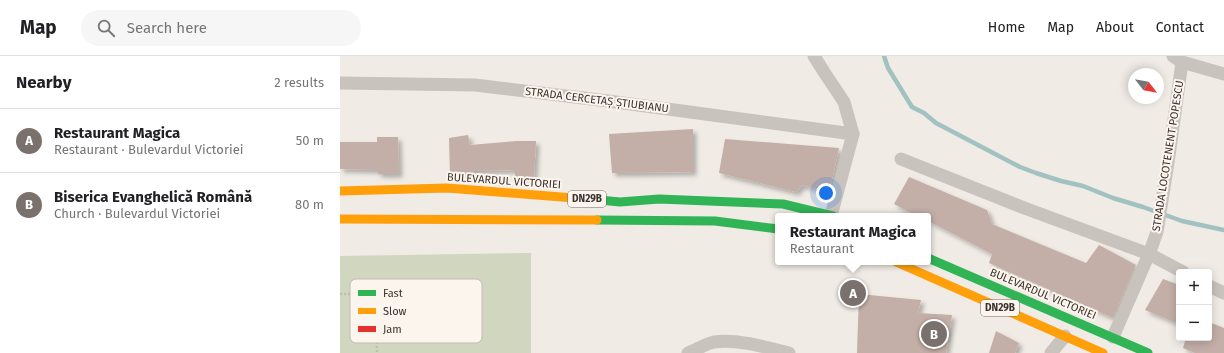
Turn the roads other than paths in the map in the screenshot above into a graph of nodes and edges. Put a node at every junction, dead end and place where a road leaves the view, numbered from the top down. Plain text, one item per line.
1 (814, 56) edge
2 (1177, 59) edge
3 (1224, 74) edge
4 (340, 83) edge
5 (853, 134) junction
6 (901, 159) dead end
7 (340, 191) edge
8 (820, 213) edge
9 (833, 213) edge
10 (340, 219) edge
11 (775, 229) edge
12 (1149, 254) junction
13 (931, 259) edge
14 (903, 265) edge
15 (1177, 269) edge
16 (1212, 287) edge
17 (1224, 293) edge
18 (1065, 336) junction
19 (1113, 337) junction
20 (688, 353) edge
21 (789, 353) edge
22 (1051, 353) edge
23 (1108, 353) edge
24 (1148, 353) edge

1 - 5 street
2 - 3 street
2 - 12 street, STRADA LOCOTENENT POPESCU
4 - 5 street, STRADA CERCETAȘ ȘTIUBIANU
5 - 9 street
6 - 12 street
7 - 8 main road, BULEVARDUL VICTORIEI / DN29B
10 - 11 main road, DN29B
12 - 15 street
12 - 19 street, STRADA LOCOTENENT POPESCU
13 - 19 main road, BULEVARDUL VICTORIEI / DN29B
14 - 18 main road, DN29B
16 - 17 street
18 - 22 street
18 - 23 main road, DN29B
19 - 23 street
19 - 24 main road, BULEVARDUL VICTORIEI / DN29B
20 - 21 street

